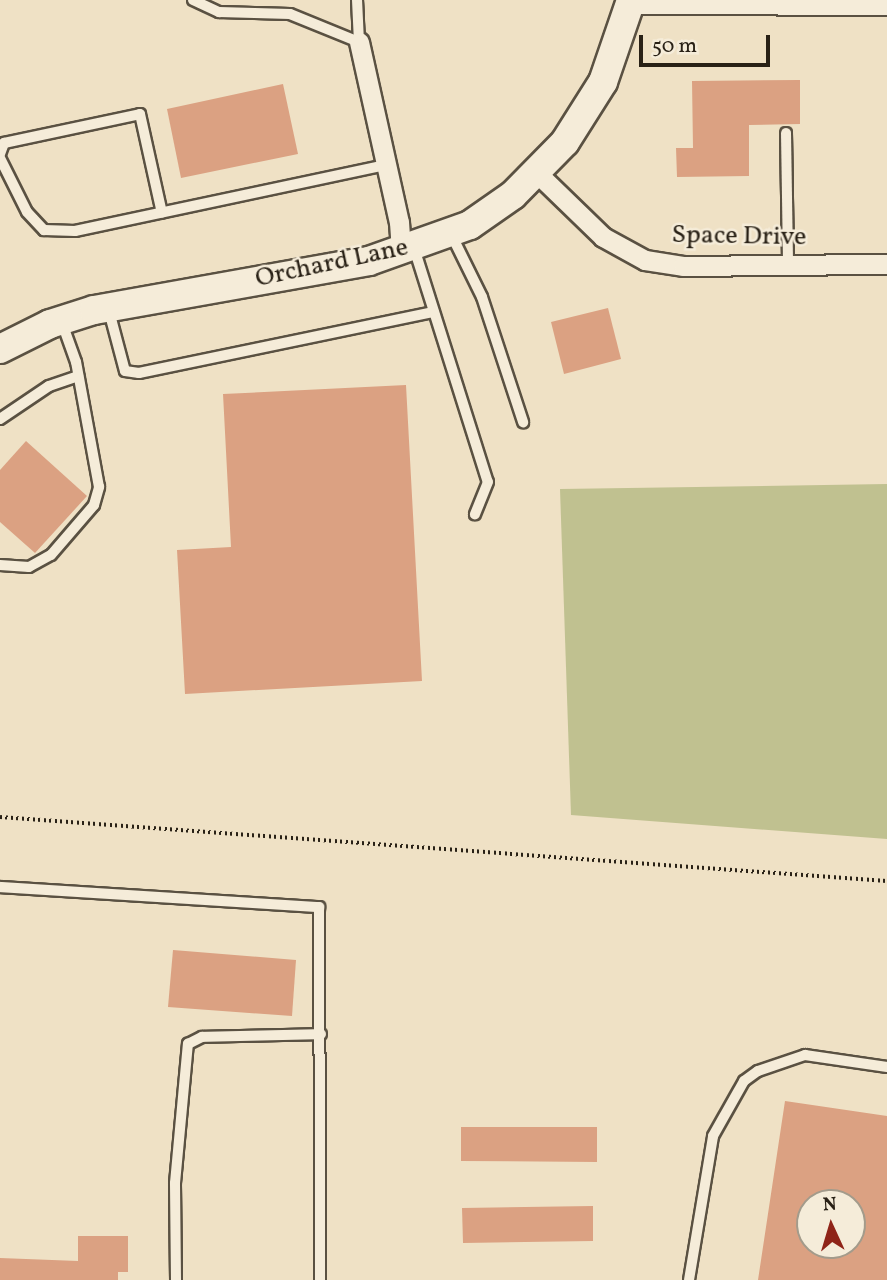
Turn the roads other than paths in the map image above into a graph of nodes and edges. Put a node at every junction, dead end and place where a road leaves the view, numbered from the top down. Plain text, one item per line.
1 (193, 0) edge
2 (357, 0) edge
3 (631, 2) edge
4 (798, 3) edge
5 (887, 5) edge
6 (359, 42) junction
7 (786, 133) dead end
8 (0, 156) edge
9 (385, 165) junction
10 (537, 173) junction
11 (162, 213) junction
12 (450, 234) junction
13 (407, 250) junction
14 (887, 264) edge
15 (788, 265) junction
16 (108, 307) junction
17 (434, 312) junction
18 (61, 321) junction
19 (0, 349) edge
20 (78, 376) junction
21 (0, 419) edge
22 (523, 422) dead end
23 (475, 514) dead end
24 (0, 565) edge
25 (0, 887) edge
26 (321, 1034) junction
27 (887, 1067) edge
28 (176, 1280) edge
29 (320, 1280) edge
30 (688, 1280) edge

1 - 6 lane
2 - 6 lane
3 - 4 street
3 - 10 main road, Orchard Lane
4 - 5 street
6 - 9 street
7 - 15 lane
8 - 11 lane
8 - 11 lane
9 - 11 lane
9 - 13 street
10 - 12 main road, Orchard Lane
10 - 15 street, Space Drive
12 - 13 main road, Orchard Lane
12 - 22 lane
13 - 16 main road, Orchard Lane
13 - 17 lane
14 - 15 street, Space Drive
16 - 17 lane
16 - 18 main road, Orchard Lane
17 - 23 lane
18 - 19 main road, Orchard Lane
18 - 20 lane
20 - 21 lane
20 - 24 lane
25 - 26 lane
26 - 28 lane
26 - 29 lane
27 - 30 lane

